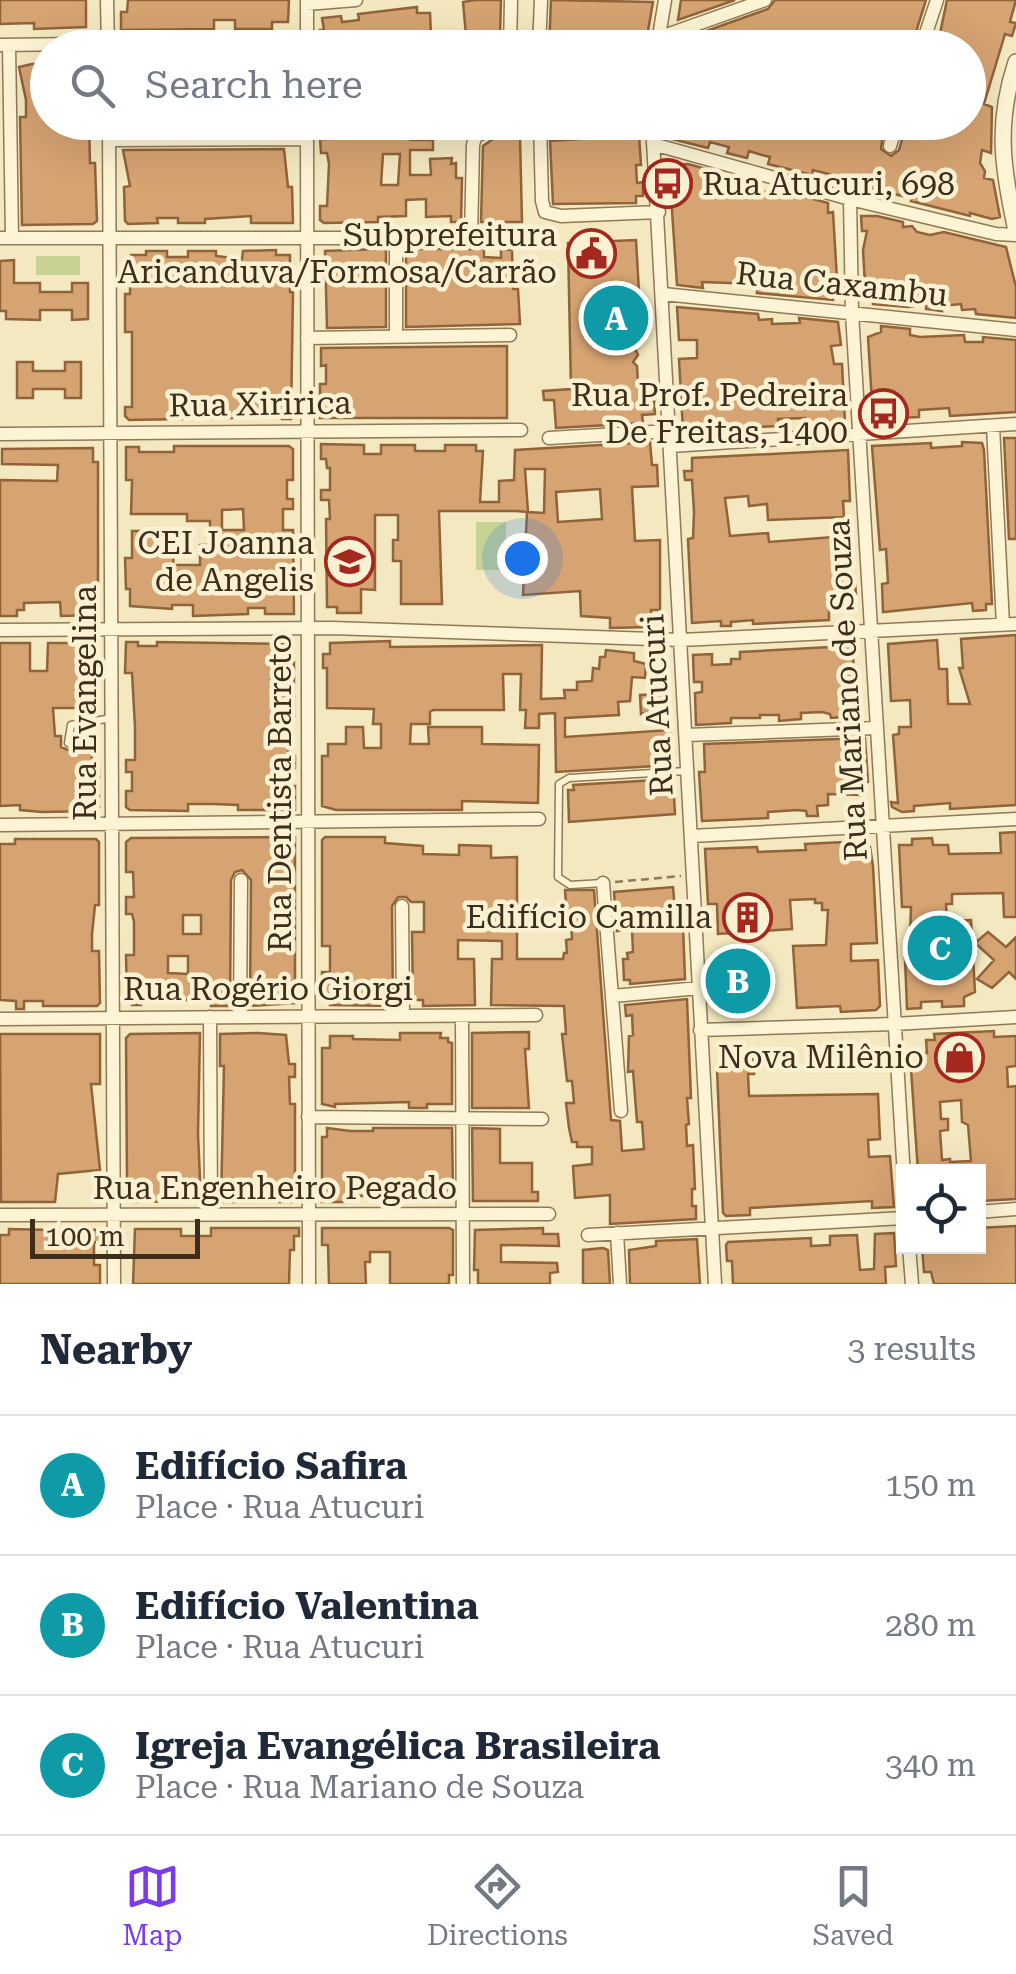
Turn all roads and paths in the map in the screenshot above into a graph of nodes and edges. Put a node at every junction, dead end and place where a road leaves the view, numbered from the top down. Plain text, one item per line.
1 (107, 0) edge
2 (356, 0) edge
3 (512, 0) edge
4 (541, 0) edge
5 (665, 0) edge
6 (765, 0) edge
7 (937, 0) edge
8 (307, 2) edge
9 (108, 30) edge
10 (306, 30) edge
11 (511, 30) edge
12 (540, 30) edge
13 (660, 30) edge
14 (690, 30) edge
15 (928, 30) edge
16 (5, 45) edge
17 (30, 45) edge
18 (1016, 62) edge
19 (109, 140) edge
20 (307, 140) edge
21 (475, 140) edge
22 (540, 140) edge
23 (653, 140) edge
24 (892, 140) edge
25 (653, 144) junction
26 (890, 146) dead end
27 (1010, 172) edge
28 (850, 199) junction
29 (658, 212) junction
30 (1016, 233) edge
31 (307, 236) junction
32 (6, 238) edge
33 (111, 238) junction
34 (396, 238) junction
35 (471, 238) junction
36 (508, 238) dead end
37 (663, 294) junction
38 (852, 312) junction
39 (1016, 330) edge
40 (510, 335) dead end
41 (396, 336) junction
42 (307, 338) junction
43 (1016, 424) edge
44 (993, 426) junction
45 (520, 430) dead end
46 (307, 432) junction
47 (112, 433) junction
48 (0, 434) edge
49 (860, 434) junction
50 (549, 438) dead end
51 (670, 438) junction
52 (1009, 624) edge
53 (308, 628) junction
54 (112, 629) junction
55 (0, 630) edge
56 (871, 633) junction
57 (681, 640) junction
58 (113, 718) junction
59 (876, 728) junction
60 (686, 736) junction
61 (68, 742) dead end
62 (687, 771) junction
63 (1016, 818) edge
64 (540, 819) dead end
65 (113, 824) junction
66 (308, 824) junction
67 (0, 825) edge
68 (883, 827) junction
69 (691, 836) junction
70 (693, 875) junction
71 (241, 880) dead end
72 (603, 883) junction
73 (402, 906) dead end
74 (698, 988) junction
75 (612, 996) junction
76 (536, 1015) dead end
77 (306, 1016) junction
78 (404, 1016) junction
79 (462, 1016) junction
80 (113, 1017) junction
81 (210, 1017) junction
82 (240, 1017) junction
83 (1016, 1017) edge
84 (0, 1018) edge
85 (894, 1024) junction
86 (700, 1030) junction
87 (620, 1112) dead end
88 (308, 1117) junction
89 (460, 1117) junction
90 (542, 1118) dead end
91 (903, 1164) edge
92 (1016, 1209) edge
93 (986, 1211) edge
94 (212, 1214) junction
95 (310, 1214) junction
96 (549, 1214) dead end
97 (0, 1215) edge
98 (114, 1216) junction
99 (462, 1216) junction
100 (896, 1218) edge
101 (711, 1227) junction
102 (617, 1233) junction
103 (588, 1235) dead end
104 (910, 1254) edge
105 (114, 1284) edge
106 (309, 1284) edge
107 (463, 1284) edge
108 (620, 1284) edge
109 (715, 1284) edge
110 (912, 1284) edge

1 - 9 street
2 - 8 street
3 - 11 street
4 - 12 street
5 - 13 street
6 - 14 street
7 - 15 street
8 - 10 street
16 - 17 street
16 - 32 street
18 - 27 street
19 - 33 street, Rua Evangelina
20 - 31 street, Rua Dentista Barreto
21 - 35 street
22 - 29 street
23 - 25 street, Rua Atucuri
24 - 26 street
25 - 28 street
25 - 29 street, Rua Atucuri
27 - 30 street
28 - 30 street
28 - 38 street, Rua Mariano de Souza
29 - 37 street, Rua Atucuri
31 - 33 street
31 - 34 street
31 - 42 street, Rua Dentista Barreto
32 - 33 street
33 - 47 street, Rua Evangelina
34 - 35 street
34 - 41 street
35 - 36 street
37 - 38 street, Rua Caxambu
37 - 51 street, Rua Atucuri
38 - 39 street, Rua Caxambu
38 - 49 street, Rua Mariano de Souza
40 - 41 street
41 - 42 street
42 - 46 street, Rua Dentista Barreto
43 - 44 street
44 - 49 street
44 - 52 street
45 - 46 street, Rua Xiririca
46 - 47 street, Rua Xiririca
46 - 53 street, Rua Dentista Barreto
47 - 48 street, Rua Xiririca
47 - 54 street, Rua Evangelina
49 - 51 street
49 - 56 street, Rua Mariano de Souza
50 - 51 street
51 - 57 street, Rua Atucuri
52 - 56 street
53 - 54 street
53 - 57 street
53 - 66 street, Rua Dentista Barreto
54 - 55 street
54 - 58 street, Rua Evangelina
56 - 57 street
56 - 59 street, Rua Mariano de Souza
57 - 60 street, Rua Atucuri
58 - 61 lane
58 - 65 street, Rua Evangelina
59 - 60 street
59 - 68 street, Rua Mariano de Souza
60 - 62 street, Rua Atucuri
62 - 69 street, Rua Atucuri
62 - 72 lane
63 - 68 street
64 - 66 street
65 - 66 street
65 - 67 street
65 - 80 street, Rua Evangelina
66 - 77 street, Rua Dentista Barreto
68 - 69 street
68 - 85 street, Rua Mariano de Souza
69 - 70 street, Rua Atucuri
70 - 72 path
70 - 74 street, Rua Atucuri
71 - 82 street
72 - 75 street
73 - 78 street
74 - 75 street
74 - 86 street, Rua Atucuri
75 - 87 street
76 - 79 street, Rua Rogério Giorgi
77 - 78 street, Rua Rogério Giorgi
77 - 82 street, Rua Rogério Giorgi
77 - 88 street, Rua Dentista Barreto
78 - 79 street, Rua Rogério Giorgi
79 - 89 street
80 - 81 street, Rua Rogério Giorgi
80 - 84 street, Rua Rogério Giorgi
80 - 98 street, Rua Evangelina
81 - 82 street, Rua Rogério Giorgi
81 - 94 street
83 - 85 street
85 - 86 street
85 - 91 street, Rua Mariano de Souza
86 - 101 street, Rua Atucuri
88 - 89 street
88 - 95 street, Rua Dentista Barreto
89 - 90 street
89 - 99 street
92 - 93 street
94 - 95 street, Rua Engenheiro Pegado
94 - 98 street, Rua Engenheiro Pegado
95 - 99 street, Rua Engenheiro Pegado
95 - 106 street, Rua Dentista Barreto
96 - 99 street, Rua Engenheiro Pegado
97 - 98 street, Rua Engenheiro Pegado
98 - 105 street, Rua Evangelina
99 - 107 street
100 - 101 street
101 - 102 street
101 - 109 street, Rua Atucuri
102 - 103 street
102 - 108 street
104 - 110 street

